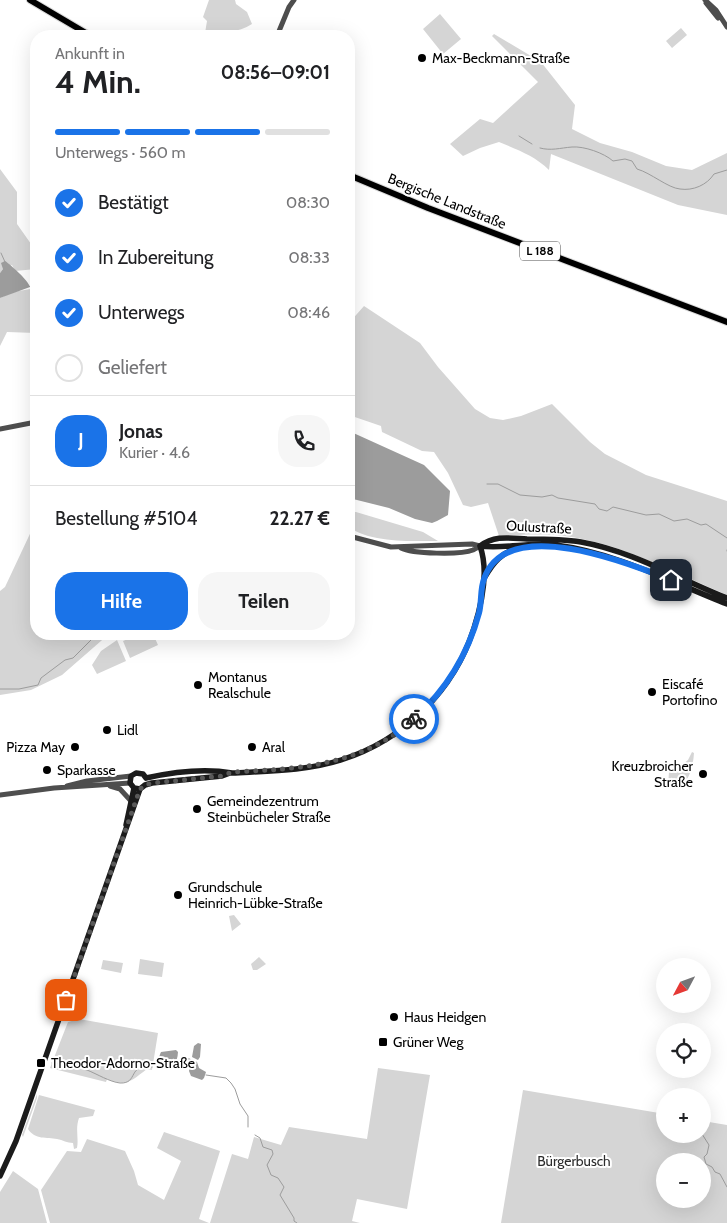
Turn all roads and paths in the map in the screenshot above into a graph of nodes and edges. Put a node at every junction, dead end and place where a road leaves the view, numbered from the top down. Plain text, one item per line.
1 (30, 0) edge
2 (294, 0) edge
3 (705, 0) edge
4 (726, 25) edge
5 (81, 30) edge
6 (281, 30) edge
7 (355, 177) edge
8 (727, 322) edge
9 (30, 423) edge
10 (0, 428) edge
11 (355, 538) edge
12 (480, 546) junction
13 (565, 547) junction
14 (484, 579) junction
15 (727, 598) edge
16 (727, 604) edge
17 (232, 772) junction
18 (132, 776) junction
19 (146, 778) junction
20 (99, 785) junction
21 (138, 786) junction
22 (61, 788) junction
23 (0, 795) edge
24 (131, 801) junction
25 (126, 829) junction
26 (0, 1176) edge

1 - 5 main road
2 - 6 street
3 - 4 street
7 - 8 main road, Bergische Landstraße / L 188
9 - 10 street
11 - 12 street
12 - 13 main road, Oulustraße
12 - 14 main road
12 - 15 main road, Oulustraße
13 - 14 main road
13 - 16 main road, Oulustraße
14 - 17 main road
17 - 19 main road
17 - 21 main road
18 - 19 main road
18 - 21 main road
18 - 22 street
19 - 21 main road
20 - 21 street
20 - 22 street
20 - 24 street
21 - 24 main road
21 - 25 main road
22 - 23 street
24 - 25 main road
25 - 26 main road

